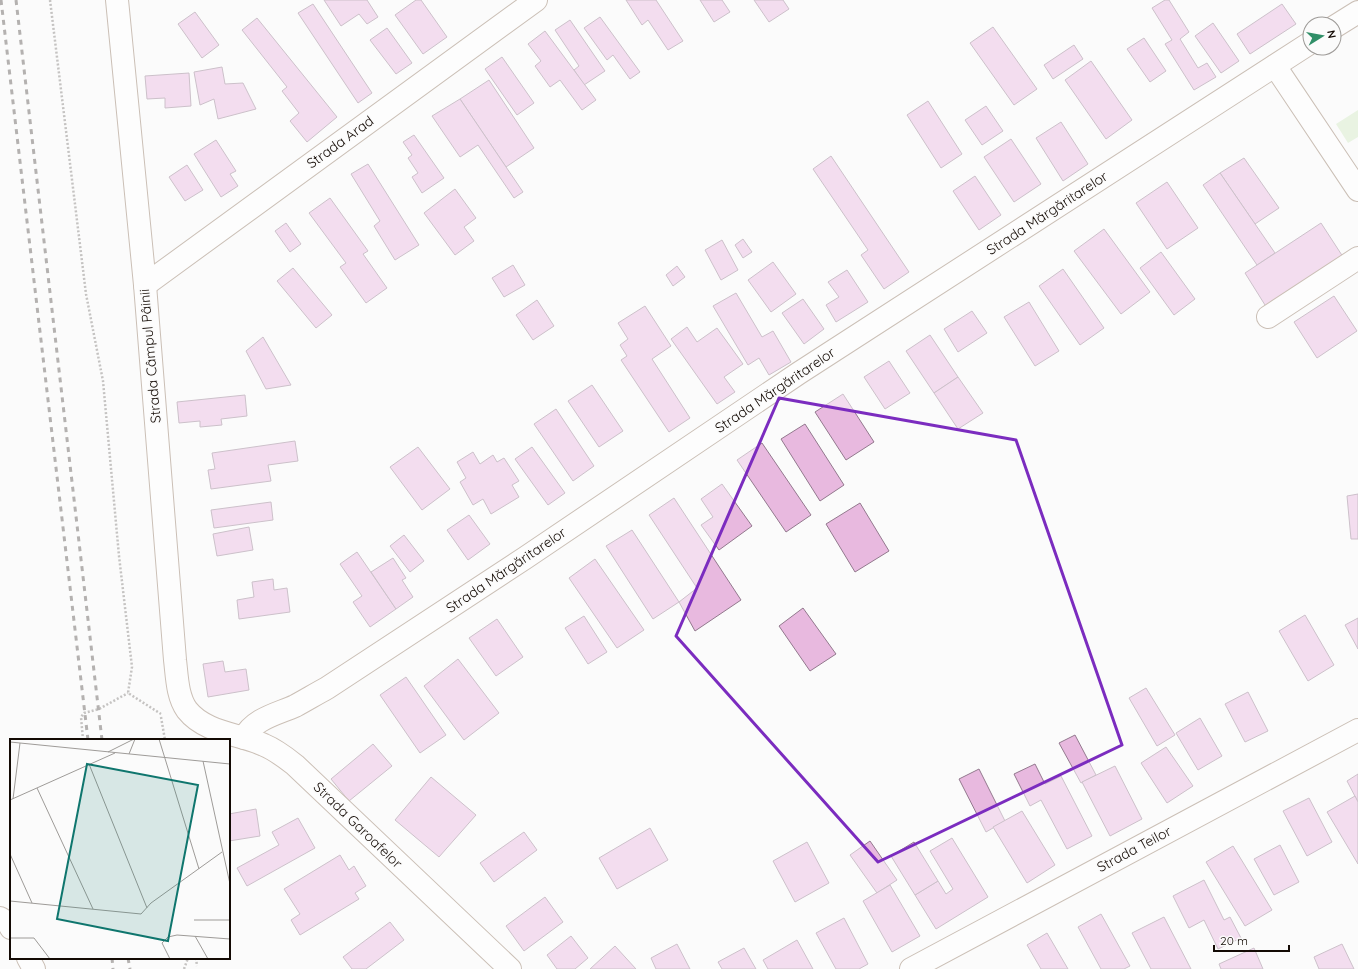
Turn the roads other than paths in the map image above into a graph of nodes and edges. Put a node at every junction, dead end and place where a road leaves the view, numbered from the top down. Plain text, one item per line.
1 (117, 0) edge
2 (536, 0) edge
3 (1351, 0) edge
4 (1358, 11) edge
5 (1342, 22) edge
6 (1302, 48) edge
7 (1275, 66) junction
8 (1358, 190) edge
9 (1358, 258) edge
10 (145, 285) junction
11 (1268, 317) dead end
12 (187, 710) joint
13 (1358, 730) edge
14 (244, 738) junction
15 (0, 918) edge
16 (10, 927) edge
17 (29, 959) edge
18 (34, 969) edge
19 (510, 969) edge
20 (911, 969) edge

1 - 10 street, Strada Câmpul Pâinii
2 - 10 street, Strada Arad
3 - 4 street
4 - 5 street
6 - 7 street, Strada Mărgăritarelor
7 - 8 street
7 - 14 street, Strada Mărgăritarelor
9 - 11 street
10 - 12 street, Strada Câmpul Pâinii
12 - 14 street, Strada Garoafelor
13 - 20 street, Strada Teilor
14 - 19 street, Strada Garoafelor
15 - 16 street
17 - 18 street

